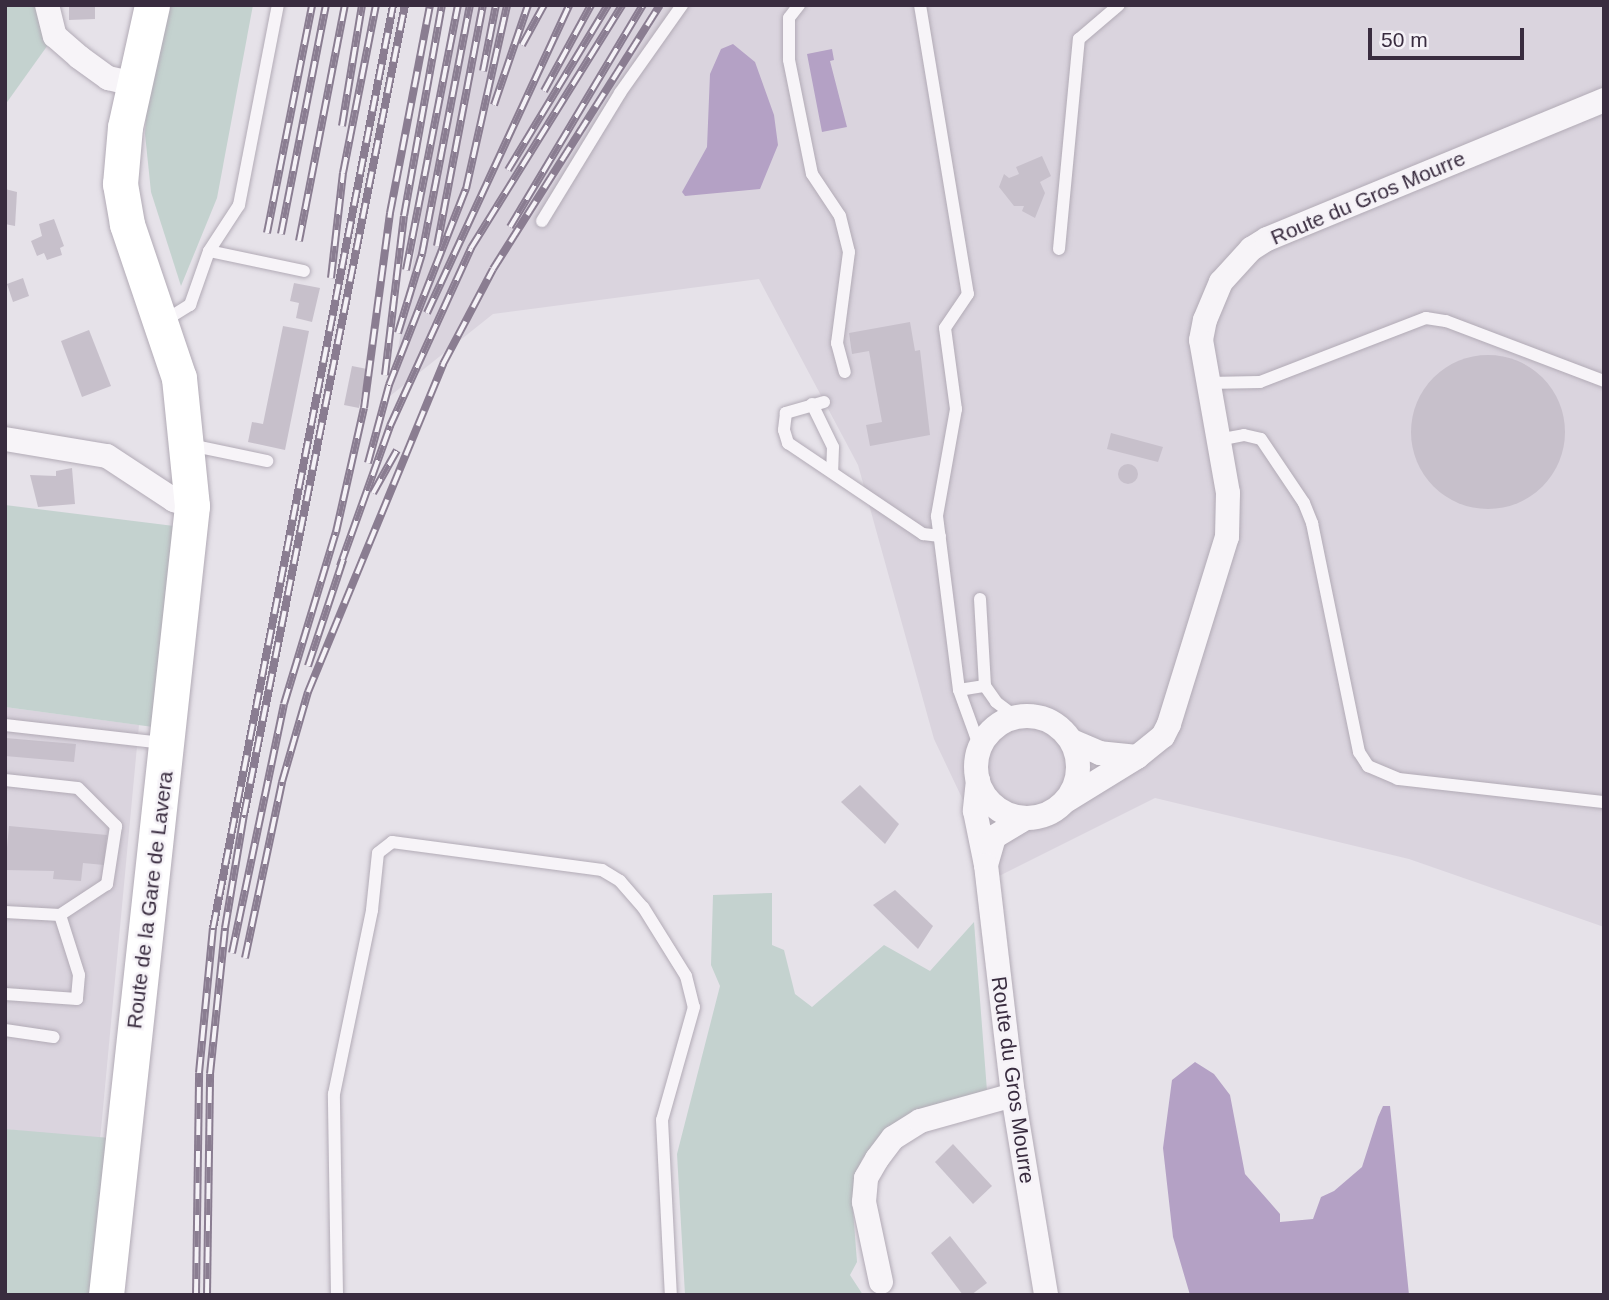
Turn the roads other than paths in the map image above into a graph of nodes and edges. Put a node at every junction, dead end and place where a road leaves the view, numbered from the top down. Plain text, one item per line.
1 (47, 5) edge
2 (152, 5) edge
3 (278, 5) edge
4 (682, 5) edge
5 (799, 5) edge
6 (919, 5) edge
7 (1119, 5) edge
8 (135, 84) junction
9 (1604, 100) edge
10 (542, 221) dead end
11 (1059, 249) dead end
12 (209, 251) junction
13 (304, 271) dead end
14 (170, 317) junction
15 (845, 372) dead end
16 (1604, 382) edge
17 (1206, 383) junction
18 (5, 439) edge
19 (1217, 440) junction
20 (194, 445) junction
21 (267, 461) dead end
22 (832, 471) junction
23 (192, 506) junction
24 (940, 536) junction
25 (980, 599) dead end
26 (985, 686) junction
27 (959, 690) junction
28 (1016, 717) junction
29 (5, 725) edge
30 (1072, 741) junction
31 (168, 743) junction
32 (980, 748) junction
33 (1137, 757) junction
34 (5, 780) edge
35 (978, 780) junction
36 (1067, 800) junction
37 (1604, 802) edge
38 (1026, 818) junction
39 (986, 865) junction
40 (5, 912) edge
41 (60, 915) junction
42 (5, 994) edge
43 (5, 1030) edge
44 (53, 1037) dead end
45 (1013, 1095) junction
46 (881, 1282) dead end
47 (106, 1295) edge
48 (337, 1295) edge
49 (671, 1295) edge
50 (1046, 1295) edge

1 - 8 street
2 - 8 street, Route de la Gare de Lavera
3 - 12 lane
4 - 10 lane
5 - 15 lane
6 - 24 lane
7 - 11 lane
8 - 14 street, Route de la Gare de Lavera
9 - 17 street, Route du Gros Mourre
12 - 13 lane
12 - 14 lane
14 - 20 street, Route de la Gare de Lavera
16 - 17 lane
17 - 19 street, Route du Gros Mourre
18 - 23 street
19 - 33 street, Route du Gros Mourre
19 - 37 lane
20 - 21 lane
20 - 23 street, Route de la Gare de Lavera
22 - 22 lane
22 - 24 lane
23 - 31 street, Route de la Gare de Lavera
24 - 27 lane
25 - 26 lane
26 - 27 lane
26 - 28 lane
27 - 32 lane
28 - 30 street
28 - 32 street
29 - 31 lane
30 - 33 street
30 - 36 street
31 - 47 street, Route de la Gare de Lavera
32 - 35 street, Route du Gros Mourre
33 - 36 street, Route du Gros Mourre
34 - 41 lane
35 - 38 street
35 - 39 street, Route du Gros Mourre
36 - 38 street, Route du Gros Mourre
38 - 39 street, Route du Gros Mourre
39 - 45 street, Route du Gros Mourre
40 - 41 lane
41 - 42 lane
43 - 44 lane
45 - 46 street
45 - 50 street, Route du Gros Mourre
48 - 49 lane

